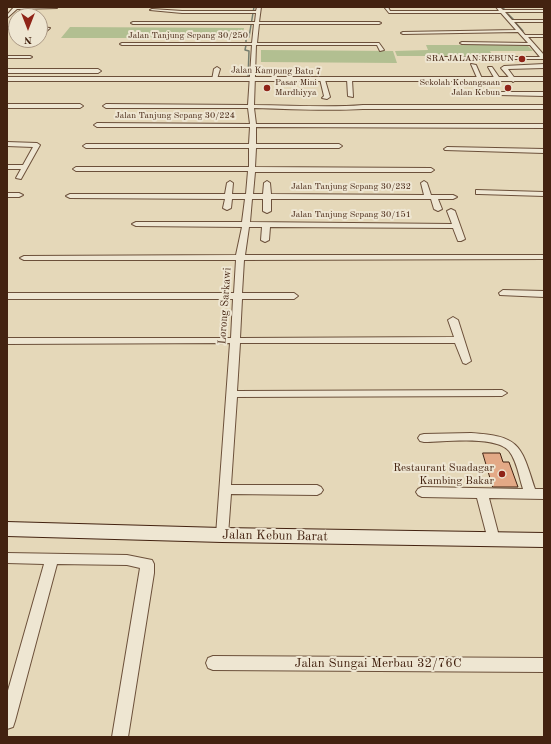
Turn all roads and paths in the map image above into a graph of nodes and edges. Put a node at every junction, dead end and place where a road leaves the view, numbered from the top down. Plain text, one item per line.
1 (48, 8) edge
2 (55, 8) dead end
3 (387, 8) dead end
4 (152, 10) dead end
5 (258, 11) edge
6 (544, 11) edge
7 (502, 12) edge
8 (244, 13) junction
9 (211, 14) dead end
10 (434, 16) dead end
11 (510, 21) junction
12 (544, 21) edge
13 (133, 23) dead end
14 (253, 23) junction
15 (379, 23) dead end
16 (519, 31) junction
17 (403, 33) dead end
18 (524, 36) junction
19 (544, 36) edge
20 (544, 42) edge
21 (462, 43) dead end
22 (529, 43) junction
23 (122, 44) dead end
24 (254, 44) junction
25 (382, 50) dead end
26 (7, 57) edge
27 (30, 57) dead end
28 (428, 58) dead end
29 (544, 58) edge
30 (473, 65) dead end
31 (544, 66) edge
32 (490, 68) dead end
33 (217, 69) dead end
34 (7, 71) edge
35 (98, 71) dead end
36 (7, 79) edge
37 (214, 79) junction
38 (253, 79) junction
39 (322, 80) junction
40 (349, 80) junction
41 (481, 80) junction
42 (498, 80) junction
43 (512, 80) junction
44 (544, 80) edge
45 (501, 94) dead end
46 (544, 94) edge
47 (351, 96) dead end
48 (12, 98) dead end
49 (325, 98) dead end
50 (7, 105) edge
51 (80, 106) dead end
52 (106, 106) dead end
53 (251, 106) junction
54 (544, 107) edge
55 (97, 125) dead end
56 (253, 126) junction
57 (544, 126) edge
58 (7, 144) edge
59 (86, 146) dead end
60 (339, 146) dead end
61 (252, 147) junction
62 (447, 149) dead end
63 (544, 151) edge
64 (7, 167) edge
65 (25, 167) junction
66 (76, 169) dead end
67 (252, 170) junction
68 (431, 170) dead end
69 (19, 178) dead end
70 (230, 183) dead end
71 (267, 183) dead end
72 (424, 183) dead end
73 (479, 192) dead end
74 (544, 194) edge
75 (7, 195) edge
76 (20, 195) dead end
77 (70, 196) dead end
78 (229, 196) junction
79 (249, 196) junction
80 (267, 196) junction
81 (431, 196) junction
82 (453, 197) dead end
83 (227, 208) dead end
84 (438, 209) dead end
85 (451, 211) dead end
86 (267, 212) dead end
87 (136, 224) dead end
88 (246, 225) junction
89 (266, 225) junction
90 (456, 226) junction
91 (460, 239) dead end
92 (266, 240) dead end
93 (544, 257) edge
94 (24, 258) dead end
95 (240, 258) junction
96 (503, 293) dead end
97 (544, 294) edge
98 (237, 295) junction
99 (7, 296) edge
100 (294, 296) dead end
101 (454, 320) dead end
102 (460, 340) junction
103 (7, 341) edge
104 (234, 341) junction
105 (466, 361) dead end
106 (502, 393) dead end
107 (232, 394) junction
108 (424, 438) dead end
109 (226, 490) junction
110 (317, 490) dead end
111 (422, 492) dead end
112 (482, 493) junction
113 (530, 493) junction
114 (544, 494) edge
115 (7, 529) edge
116 (222, 535) junction
117 (494, 540) junction
118 (544, 540) edge
119 (7, 558) edge
120 (52, 559) junction
121 (213, 663) dead end
122 (544, 665) edge
123 (7, 721) edge
124 (120, 737) edge

1 - 2 street
3 - 7 street
4 - 8 street
5 - 8 street
5 - 14 street, Lorong Sarkawi
6 - 7 street
7 - 10 street
7 - 11 street
8 - 9 street
11 - 12 street
11 - 16 street
13 - 14 street
14 - 15 street
14 - 24 street, Lorong Sarkawi
16 - 17 street
16 - 18 street
18 - 19 street
18 - 22 street
20 - 22 street
21 - 22 street
22 - 29 street
23 - 24 street, Jalan Tanjung Sepang 30/250
24 - 25 street, Jalan Tanjung Sepang 30/250
24 - 38 street, Lorong Sarkawi
26 - 27 street
28 - 29 street
30 - 41 street
31 - 43 street
32 - 42 street
33 - 37 street
34 - 35 street
36 - 37 street, Jalan Kampung Batu 7
37 - 38 street, Jalan Kampung Batu 7
38 - 39 street, Jalan Kampung Batu 7
38 - 53 street, Lorong Sarkawi
39 - 40 street, Jalan Kampung Batu 7
39 - 49 street
40 - 41 street, Jalan Kampung Batu 7
40 - 47 street
41 - 42 street, Jalan Kampung Batu 7
42 - 43 street, Jalan Kampung Batu 7
43 - 44 street, Jalan Kampung Batu 7
45 - 46 street
48 - 50 street
50 - 51 street
52 - 53 street
53 - 54 street
53 - 56 street, Lorong Sarkawi
55 - 56 street, Jalan Tanjung Sepang 30/224
56 - 57 street, Jalan Tanjung Sepang 30/224
56 - 61 street, Lorong Sarkawi
58 - 65 street
59 - 61 street
60 - 61 street
61 - 67 street, Lorong Sarkawi
62 - 63 street
64 - 65 street
65 - 69 street
66 - 67 street
67 - 68 street
67 - 79 street, Lorong Sarkawi
70 - 78 street
71 - 80 street
72 - 81 street
73 - 74 street
75 - 76 street
77 - 78 street, Jalan Tanjung Sepang 30/232
78 - 79 street, Jalan Tanjung Sepang 30/232
78 - 83 street
79 - 80 street, Jalan Tanjung Sepang 30/232
79 - 88 street, Lorong Sarkawi
80 - 81 street, Jalan Tanjung Sepang 30/232
80 - 86 street
81 - 82 street, Jalan Tanjung Sepang 30/232
81 - 84 street
85 - 90 street
87 - 88 street, Jalan Tanjung Sepang 30/151
88 - 89 street, Jalan Tanjung Sepang 30/151
88 - 95 street, Lorong Sarkawi
89 - 90 street, Jalan Tanjung Sepang 30/151
89 - 92 street
90 - 91 street
93 - 95 street
94 - 95 street
95 - 98 street, Lorong Sarkawi
96 - 97 street
98 - 99 street
98 - 100 street
98 - 104 street, Lorong Sarkawi
101 - 102 street
102 - 104 street
102 - 105 street
103 - 104 street
104 - 107 street, Lorong Sarkawi
106 - 107 street
107 - 109 street, Lorong Sarkawi
108 - 113 street
109 - 110 street
109 - 116 street, Lorong Sarkawi
111 - 112 street
112 - 113 street
112 - 117 street
113 - 114 street
115 - 116 main road, Jalan Kebun Barat
116 - 117 main road, Jalan Kebun Barat
117 - 118 main road, Jalan Kebun Barat
119 - 120 street
120 - 123 street
120 - 124 street
121 - 122 street, Jalan Sungai Merbau 32/76C

